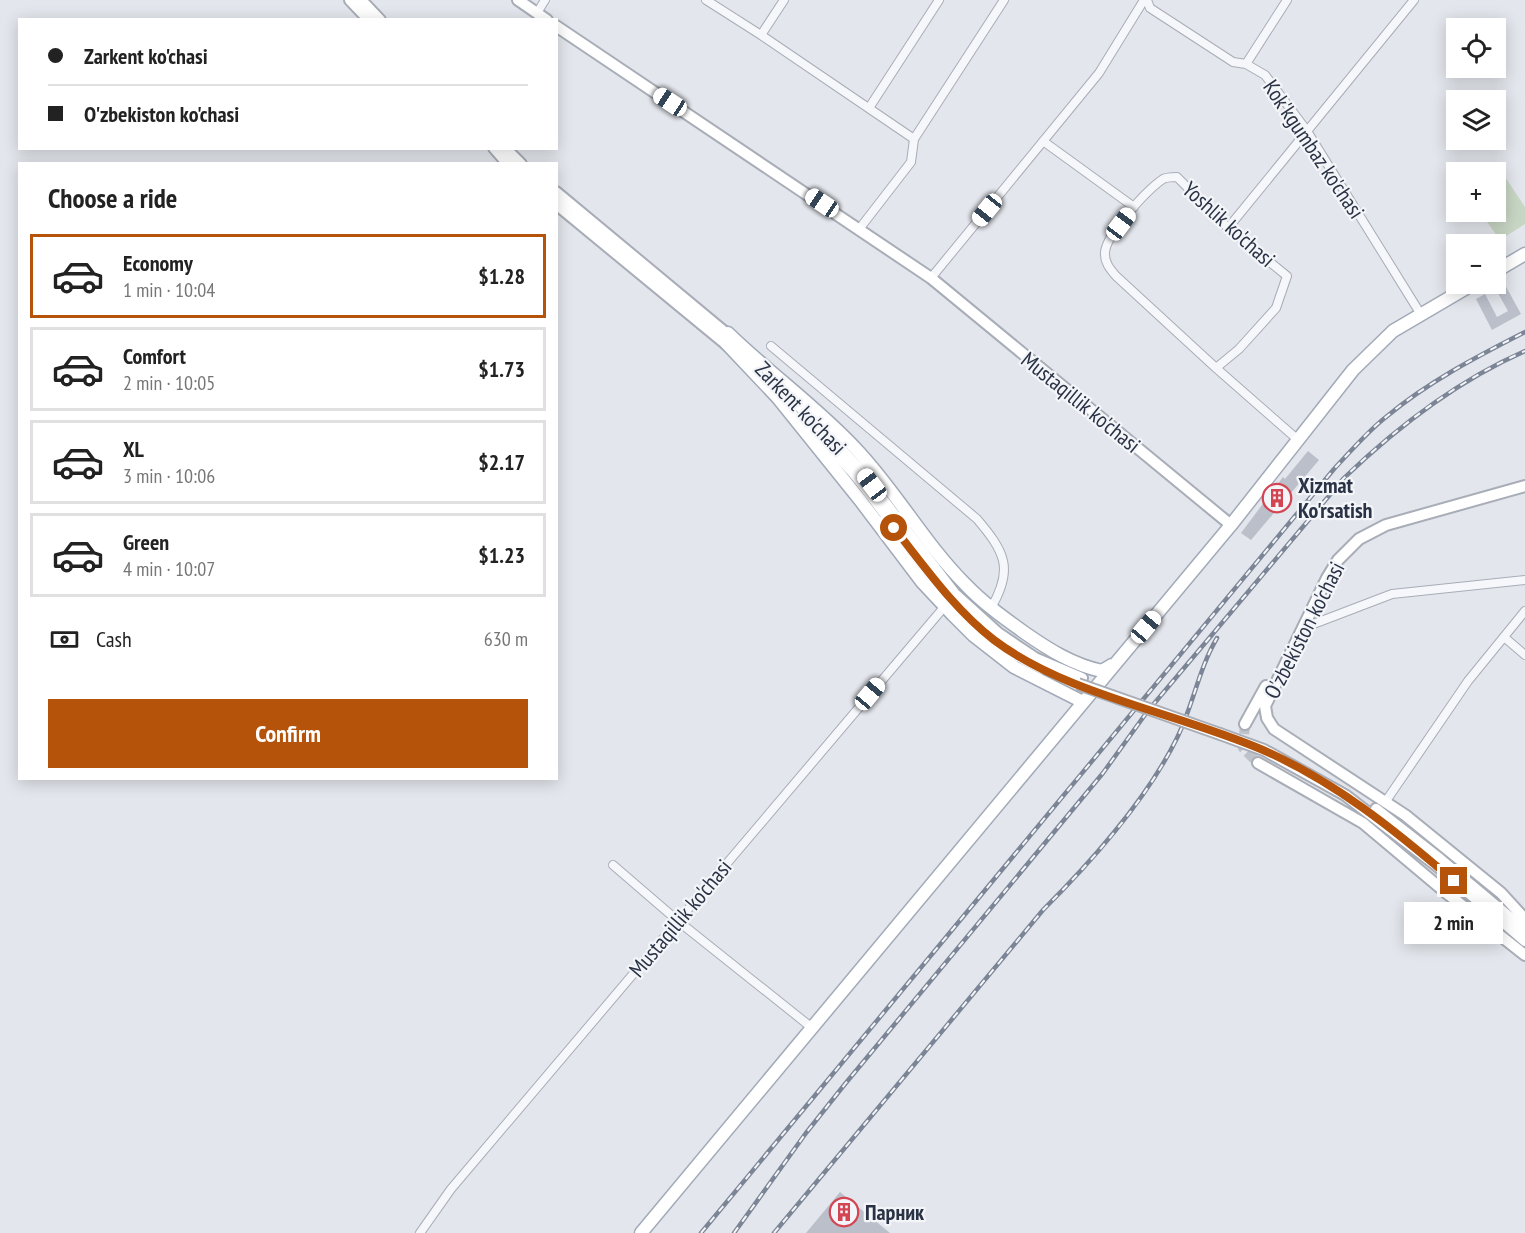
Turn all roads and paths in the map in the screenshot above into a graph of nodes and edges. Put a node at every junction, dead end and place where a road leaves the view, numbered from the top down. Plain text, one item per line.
1 (350, 0) edge
2 (361, 0) edge
3 (518, 0) edge
4 (545, 0) edge
5 (706, 0) edge
6 (784, 0) edge
7 (939, 0) edge
8 (1004, 0) edge
9 (1145, 0) edge
10 (1287, 0) edge
11 (1414, 0) edge
12 (537, 13) junction
13 (367, 18) edge
14 (378, 18) edge
15 (544, 18) edge
16 (558, 27) edge
17 (761, 35) junction
18 (1246, 64) junction
19 (869, 108) junction
20 (1307, 131) junction
21 (914, 139) junction
22 (1043, 141) junction
23 (496, 150) edge
24 (507, 150) edge
25 (506, 162) edge
26 (519, 162) edge
27 (558, 194) edge
28 (558, 206) edge
29 (1134, 207) junction
30 (860, 228) junction
31 (1228, 228) junction
32 (1525, 254) edge
33 (1506, 265) edge
34 (931, 278) junction
35 (1455, 294) edge
36 (1420, 313) junction
37 (727, 338) junction
38 (771, 346) dead end
39 (1216, 368) junction
40 (1297, 439) junction
41 (1525, 478) edge
42 (1525, 486) edge
43 (1231, 525) junction
44 (1525, 580) edge
45 (945, 606) junction
46 (991, 608) junction
47 (1525, 611) edge
48 (1301, 629) junction
49 (1504, 637) junction
50 (1525, 655) edge
51 (1118, 660) junction
52 (1083, 702) junction
53 (1245, 724) tunnel mouth
54 (1258, 763) tunnel mouth
55 (1347, 792) junction
56 (1386, 801) junction
57 (613, 864) dead end
58 (1525, 919) edge
59 (678, 921) junction
60 (1525, 930) edge
61 (1525, 941) edge
62 (1525, 955) edge
63 (812, 1027) junction
64 (420, 1233) edge
65 (641, 1233) edge

1 - 13 main road
2 - 14 main road
3 - 12 main road
4 - 12 street
5 - 17 street
6 - 17 street
7 - 19 street
8 - 21 street
9 - 18 street, Kok'kgumbaz ko'chasi
9 - 22 street
10 - 18 street
11 - 20 street
12 - 15 main road
16 - 30 main road, Mustaqillik ko'chasi
17 - 19 street
18 - 20 street, Kok'kgumbaz ko'chasi
19 - 21 street
20 - 31 street
20 - 36 street, Kok'kgumbaz ko'chasi
21 - 30 street
22 - 29 street
22 - 34 street
23 - 25 main road
24 - 26 main road
27 - 37 main road, Zarkent ko'chasi
28 - 37 main road, Zarkent ko'chasi
29 - 31 street, Yoshlik ko'chasi
29 - 39 street, Yoshlik ko'chasi
30 - 34 main road, Mustaqillik ko'chasi
31 - 39 street, Yoshlik ko'chasi
32 - 33 main road
34 - 43 main road, Mustaqillik ko'chasi
35 - 36 main road
36 - 40 main road
37 - 45 main road
37 - 46 main road
37 - 55 main road, Zarkent ko'chasi
38 - 46 street
39 - 40 street, Yoshlik ko'chasi
40 - 43 main road
41 - 53 main road, O'zbekiston ko'chasi
42 - 48 main road, O'zbekiston ko'chasi
43 - 51 main road
44 - 48 street
45 - 52 main road
45 - 59 street, Mustaqillik ko'chasi
46 - 51 main road
47 - 49 street
48 - 56 main road, O'zbekiston ko'chasi
49 - 50 street
49 - 56 street
51 - 52 main road
52 - 63 main road
54 - 62 main road
55 - 60 main road
55 - 61 main road
56 - 58 main road, O'zbekiston ko'chasi
57 - 59 street
59 - 63 street
59 - 64 street, Mustaqillik ko'chasi
63 - 65 main road

